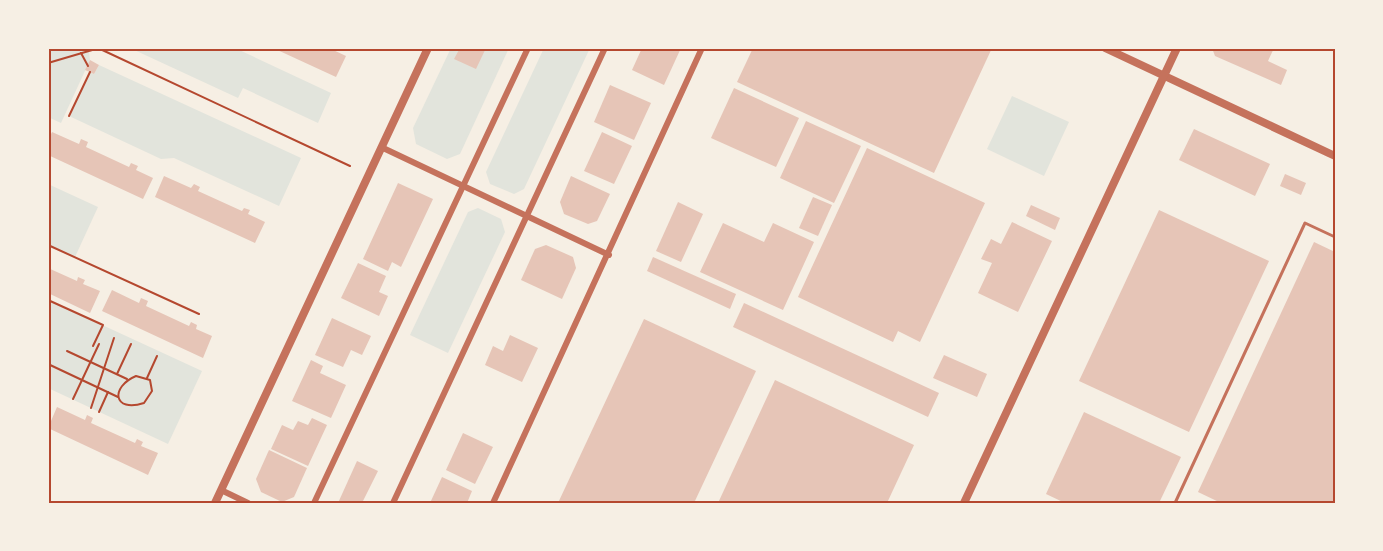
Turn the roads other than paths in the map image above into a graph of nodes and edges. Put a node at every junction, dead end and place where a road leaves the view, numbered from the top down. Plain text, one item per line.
1 (428, 48) edge
2 (528, 48) edge
3 (605, 48) edge
4 (702, 48) edge
5 (1105, 48) edge
6 (1177, 48) edge
7 (1164, 75) junction
8 (381, 147) junction
9 (1335, 156) edge
10 (464, 186) junction
11 (527, 216) junction
12 (1335, 237) edge
13 (609, 255) junction
14 (221, 490) junction
15 (215, 503) edge
16 (248, 503) edge
17 (314, 503) edge
18 (393, 503) edge
19 (493, 503) edge
20 (964, 503) edge
21 (1174, 503) edge

1 - 8 street
2 - 10 street
3 - 11 street
4 - 13 street
5 - 7 street
6 - 7 street
7 - 9 street
7 - 20 street
8 - 10 street
8 - 14 street
10 - 11 street
10 - 17 street
11 - 13 street
11 - 18 street
12 - 21 lane
13 - 19 street
14 - 15 street
14 - 16 street

